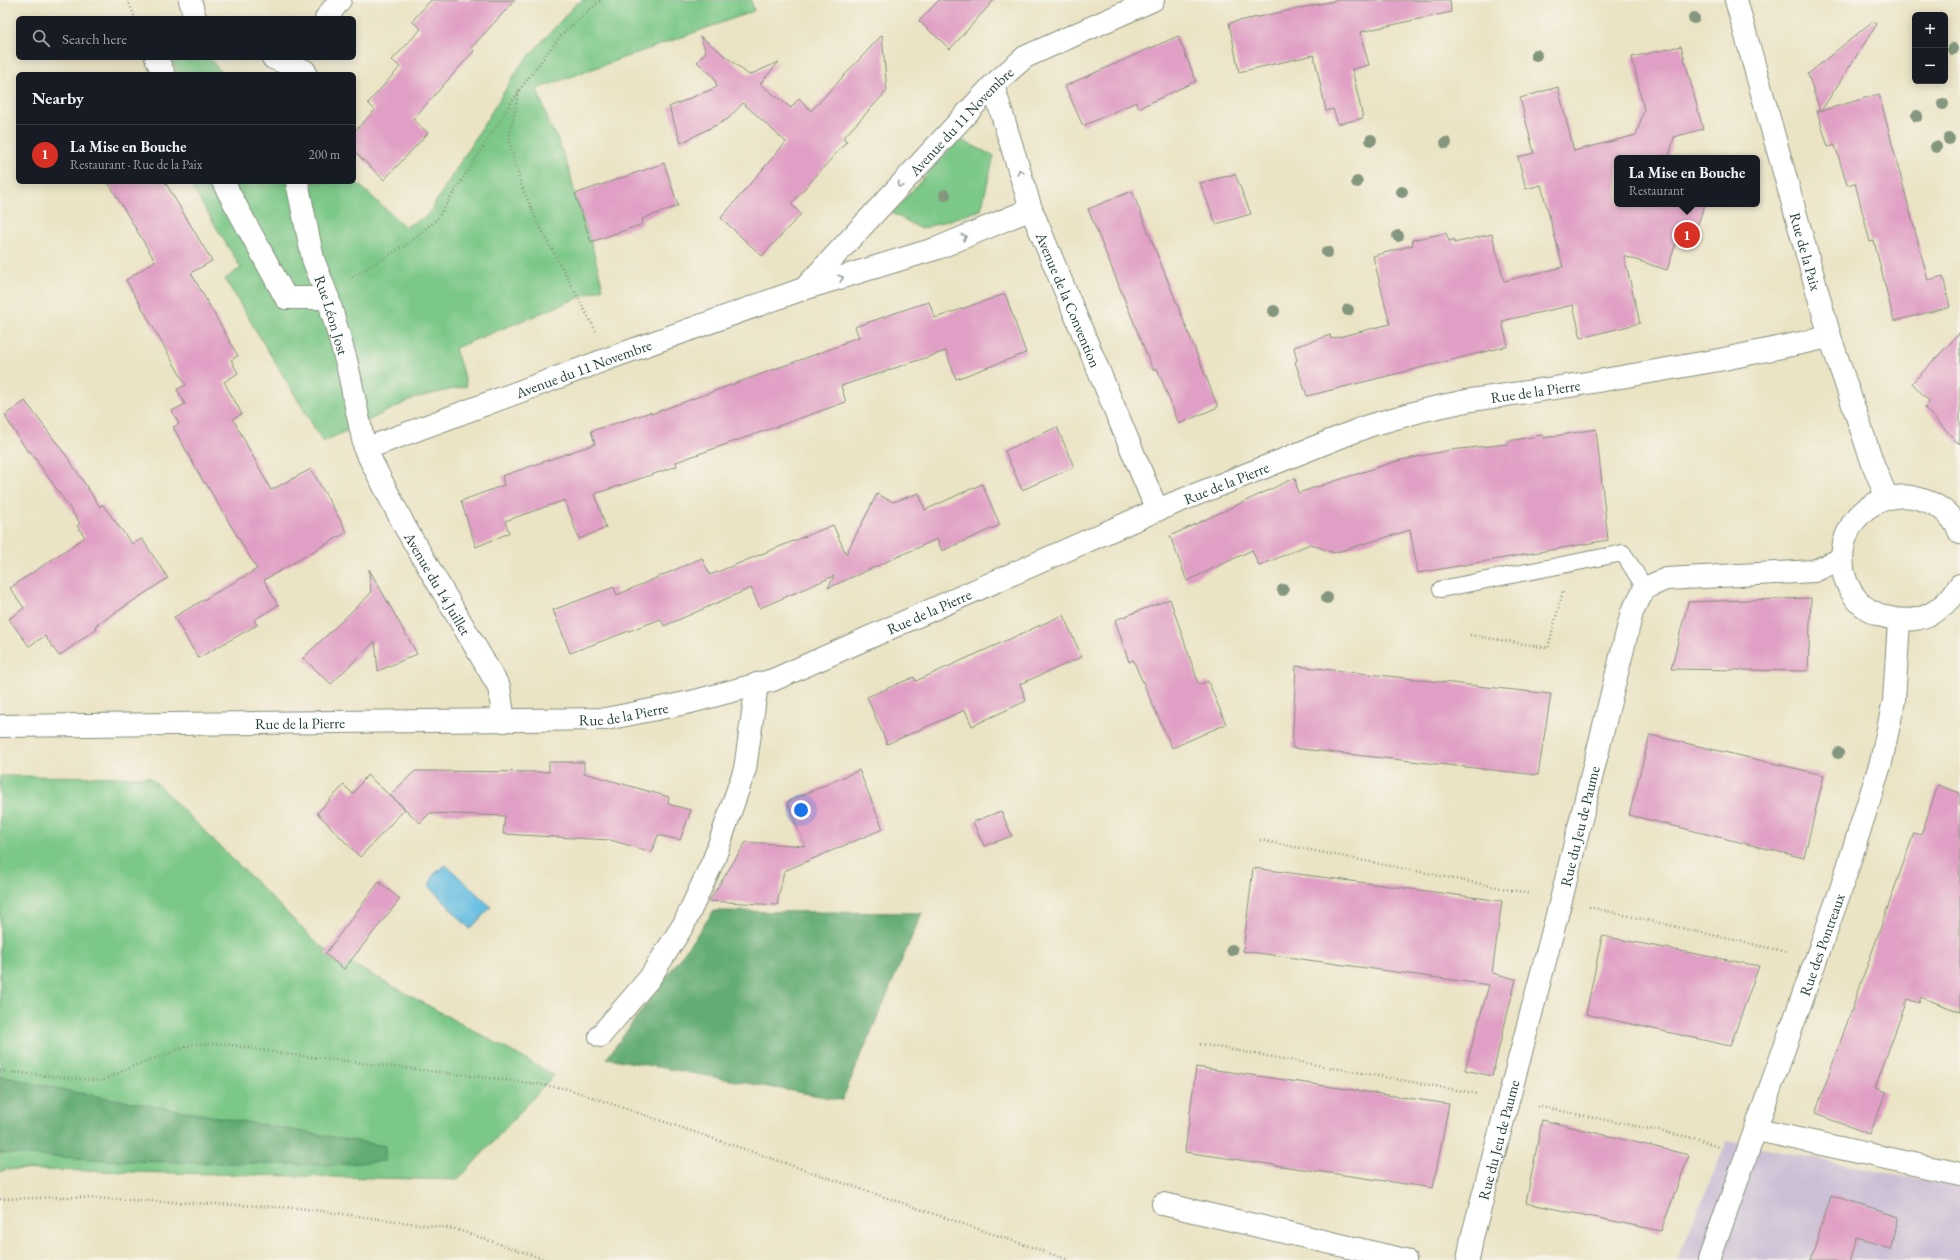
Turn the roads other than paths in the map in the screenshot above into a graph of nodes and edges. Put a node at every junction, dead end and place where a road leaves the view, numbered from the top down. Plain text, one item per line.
1 (190, 0) edge
2 (340, 0) edge
3 (1153, 0) edge
4 (1736, 0) edge
5 (194, 16) edge
6 (328, 16) edge
7 (157, 60) edge
8 (280, 60) edge
9 (306, 68) edge
10 (163, 72) edge
11 (993, 85) junction
12 (224, 184) edge
13 (297, 184) edge
14 (1032, 209) junction
15 (804, 289) junction
16 (328, 298) junction
17 (1830, 337) junction
18 (365, 449) junction
19 (1887, 498) junction
20 (1157, 510) junction
21 (1959, 528) edge
22 (1841, 559) junction
23 (1960, 585) edge
24 (1645, 588) junction
25 (1441, 590) dead end
26 (1899, 620) junction
27 (757, 684) junction
28 (504, 721) junction
29 (0, 726) edge
30 (600, 1036) dead end
31 (1757, 1130) junction
32 (1960, 1174) edge
33 (1163, 1204) dead end
34 (1405, 1260) edge
35 (1468, 1260) edge
36 (1709, 1260) edge

1 - 5 street
2 - 6 street
3 - 11 street, Avenue du 11 Novembre
4 - 17 street, Rue de la Paix
7 - 10 street
8 - 9 street
14 -> 11 street, Avenue de la Convention
11 -> 15 street, Avenue du 11 Novembre
12 - 16 street
13 - 16 street, Rue Léon Jost
15 -> 14 street, Avenue du 11 Novembre
14 - 20 street, Avenue de la Convention
15 - 18 street, Avenue du 11 Novembre
16 - 18 street, Rue Léon Jost
17 - 19 street, Rue de la Paix
17 - 20 street, Rue de la Pierre
18 - 28 street, Avenue du 14 Juillet
19 - 21 street
19 - 22 street
20 - 27 street, Rue de la Pierre
22 - 24 street
22 - 26 street
23 - 26 street
24 - 25 lane
24 - 35 street, Rue du Jeu de Paume
26 - 31 street, Rue des Pontreaux
27 - 28 street, Rue de la Pierre
27 - 30 street
28 - 29 street, Rue de la Pierre
31 - 32 street
31 - 36 street, Rue des Pontreaux
33 - 34 street

